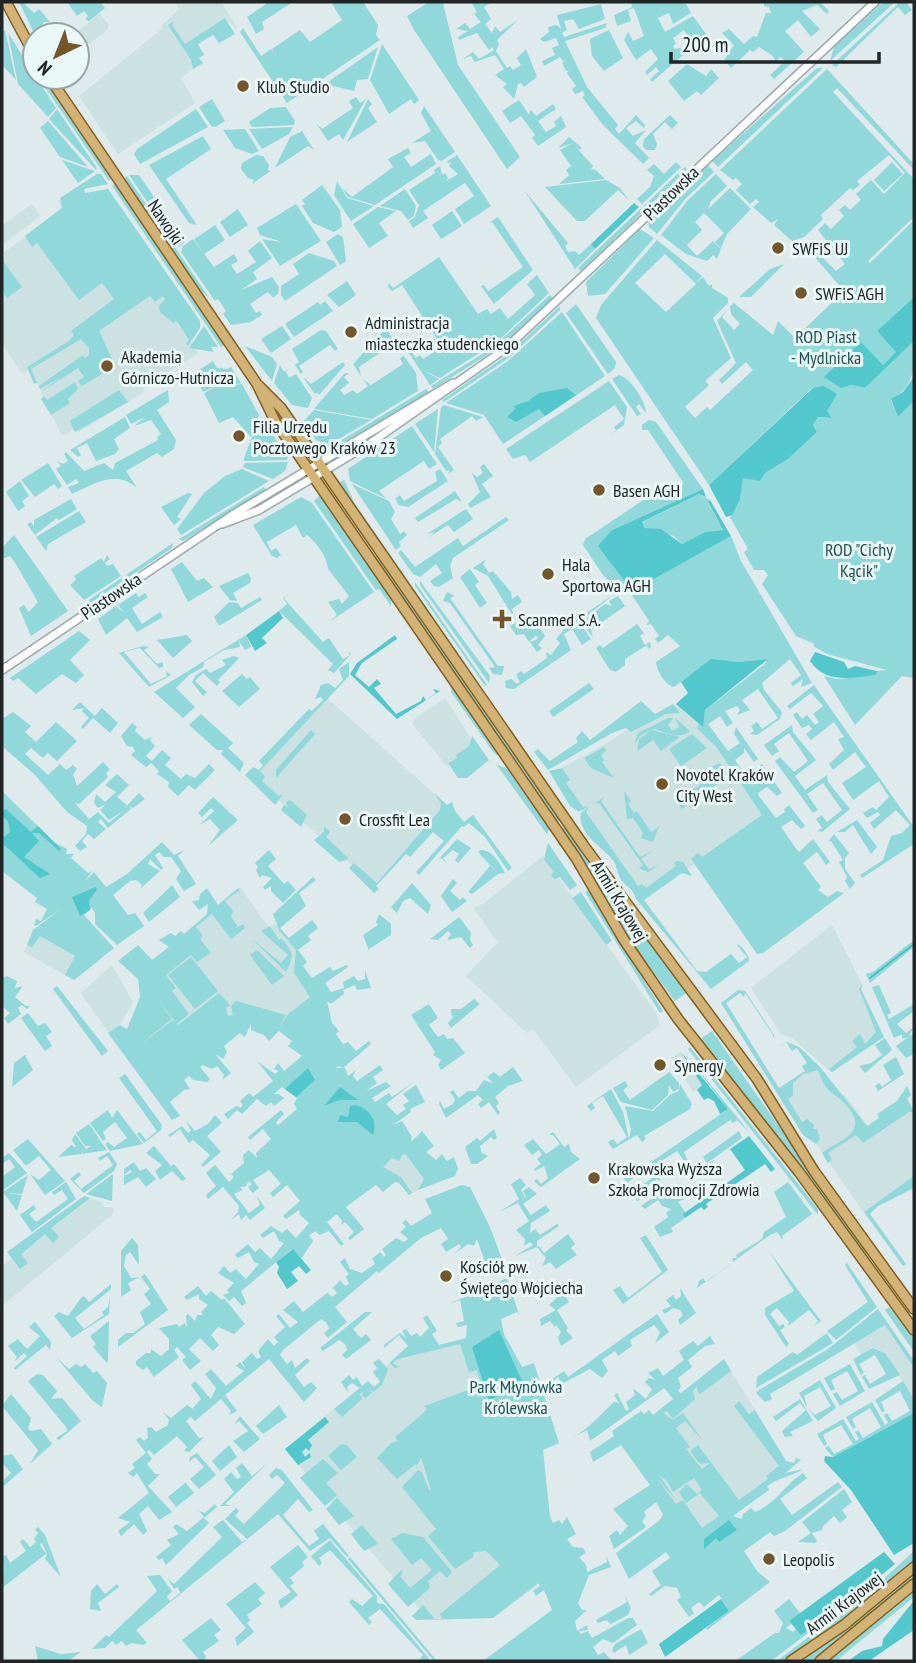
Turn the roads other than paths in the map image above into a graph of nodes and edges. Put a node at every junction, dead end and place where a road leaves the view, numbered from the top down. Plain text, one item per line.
1 (6, 2) edge
2 (875, 2) edge
3 (21, 30) edge
4 (58, 91) edge
5 (257, 384) junction
6 (321, 467) junction
7 (311, 474) junction
8 (2, 670) edge
9 (914, 1309) edge
10 (914, 1330) edge
11 (914, 1567) edge
12 (914, 1584) edge
13 (791, 1661) edge
14 (820, 1661) edge

1 - 3 main road
2 - 6 street, Piastowska
4 - 5 main road, Nawojki
5 - 6 main road, Nawojki
5 - 7 main road, Nawojki
6 - 7 street, Piastowska
6 - 9 main road, Armii Krajowej
7 - 8 street, Piastowska
7 - 10 main road, Armii Krajowej
11 - 13 main road, Armii Krajowej
12 - 14 main road, Armii Krajowej

